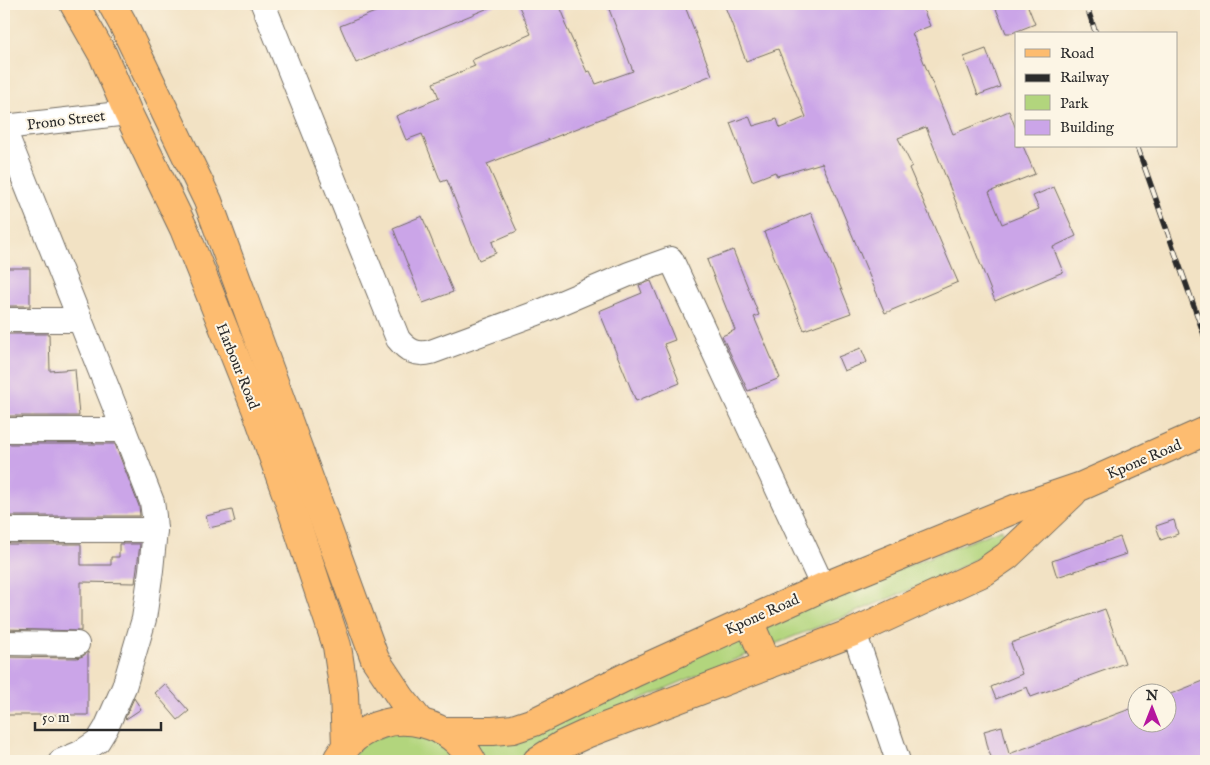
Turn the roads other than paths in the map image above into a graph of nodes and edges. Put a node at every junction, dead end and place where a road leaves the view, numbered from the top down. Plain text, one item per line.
1 (74, 4) edge
2 (112, 4) edge
3 (263, 4) edge
4 (128, 113) junction
5 (4, 128) edge
6 (4, 320) edge
7 (79, 320) junction
8 (4, 430) edge
9 (124, 430) junction
10 (1206, 431) edge
11 (1082, 486) junction
12 (4, 530) edge
13 (154, 530) junction
14 (823, 586) junction
15 (749, 620) junction
16 (854, 632) junction
17 (4, 643) edge
18 (77, 644) dead end
19 (768, 665) junction
20 (431, 726) junction
21 (341, 754) edge
22 (62, 761) edge
23 (472, 761) edge
24 (537, 761) edge
25 (898, 761) edge

1 - 4 main road, Harbour Road
2 - 20 main road, Harbour Road
3 - 14 street
4 - 5 street, Prono Street
4 - 21 main road, Harbour Road
5 - 7 street
6 - 7 street
7 - 9 street
8 - 9 street
9 - 13 street
10 - 11 main road, Kpone Road
11 - 14 main road, Kpone Road
11 - 16 main road, Kpone Road
12 - 13 street
13 - 22 street
14 - 15 main road, Kpone Road
15 - 19 main road
15 - 20 main road, Kpone Road
16 - 19 main road, Kpone Road
16 - 25 street
17 - 18 street
19 - 24 main road, Kpone Road
20 - 21 main road, Kpone Road
20 - 23 main road, Harbour Road

